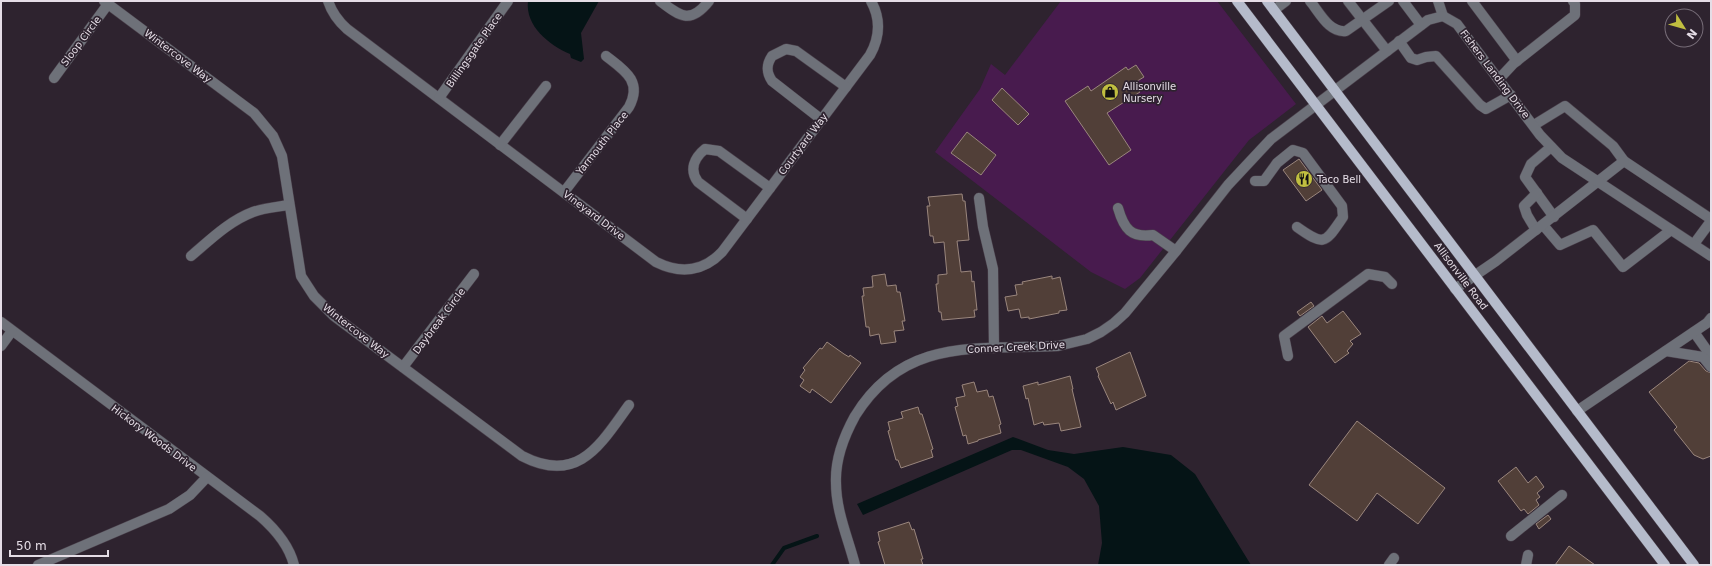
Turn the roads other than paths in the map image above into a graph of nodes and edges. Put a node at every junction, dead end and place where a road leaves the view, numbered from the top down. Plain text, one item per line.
1 (328, 1) edge
2 (508, 1) edge
3 (660, 1) edge
4 (708, 1) edge
5 (871, 1) edge
6 (1238, 1) edge
7 (1267, 1) edge
8 (1286, 1) edge
9 (1310, 1) edge
10 (1348, 1) edge
11 (1388, 1) edge
12 (1403, 1) edge
13 (1438, 1) edge
14 (1472, 1) edge
15 (1573, 1) edge
16 (106, 3) edge
17 (1274, 10) junction
18 (1443, 16) junction
19 (1362, 20) junction
20 (1421, 25) junction
21 (1400, 41) junction
22 (1387, 51) junction
23 (606, 56) dead end
24 (1517, 61) junction
25 (54, 78) dead end
26 (1499, 79) junction
27 (546, 86) dead end
28 (846, 87) junction
29 (1336, 91) junction
30 (1511, 95) junction
31 (439, 98) junction
32 (1320, 102) junction
33 (822, 120) junction
34 (1534, 125) junction
35 (500, 145) junction
36 (1551, 147) junction
37 (1624, 161) junction
38 (1255, 182) dead end
39 (1598, 183) junction
40 (770, 188) junction
41 (564, 192) junction
42 (1537, 194) junction
43 (979, 198) dead end
44 (290, 205) junction
45 (1118, 208) dead end
46 (1554, 217) junction
47 (747, 219) junction
48 (1711, 220) edge
49 (1297, 227) dead end
50 (1540, 228) junction
51 (1671, 230) junction
52 (1694, 244) junction
53 (1176, 251) junction
54 (191, 256) dead end
55 (1711, 256) edge
56 (694, 269) joint
57 (474, 274) dead end
58 (1474, 276) junction
59 (1392, 284) dead end
60 (1455, 289) junction
61 (1711, 318) edge
62 (1, 322) edge
63 (12, 331) junction
64 (1694, 332) junction
65 (1, 346) edge
66 (994, 348) junction
67 (1666, 351) junction
68 (1288, 356) dead end
69 (1711, 356) edge
70 (403, 367) junction
71 (1711, 367) edge
72 (629, 405) dead end
73 (1577, 411) junction
74 (207, 477) junction
75 (1562, 496) dead end
76 (1511, 536) dead end
77 (38, 565) edge
78 (294, 565) edge
79 (855, 565) edge
80 (1665, 565) edge
81 (1694, 565) edge

1 - 31 street, Vineyard Drive
2 - 31 street, Billingsgate Place
3 - 4 street
5 - 28 street, Courtyard Way
6 - 32 main road, Allisonville Road
7 - 17 main road, Allisonville Road
8 - 17 street
9 - 19 street
10 - 19 street
11 - 19 street
12 - 20 street
13 - 18 street
14 - 24 street
15 - 24 street
16 - 25 street, Sloop Circle
16 - 44 street, Wintercove Way
17 - 29 main road, Allisonville Road
18 - 20 street
18 - 26 street, Fishers Landing Drive
19 - 22 street
20 - 21 street
21 - 22 street
21 - 30 street
22 - 29 street
23 - 41 street, Yarmouth Place
24 - 26 street
26 - 30 street, Fishers Landing Drive
27 - 35 street
28 - 33 street, Courtyard Way
28 - 33 street
29 - 32 street
29 - 58 main road, Allisonville Road
30 - 34 street, Fishers Landing Drive
31 - 35 street, Vineyard Drive
32 - 53 street, Conner Creek Drive
32 - 60 main road, Allisonville Road
33 - 40 street, Courtyard Way
34 - 36 street, Fishers Landing Drive
34 - 37 street
35 - 41 street, Vineyard Drive
36 - 39 street, Fishers Landing Drive
36 - 42 street
37 - 39 street
37 - 48 street
38 - 49 street
39 - 46 street
39 - 51 street, Fishers Landing Drive
40 - 47 street, Courtyard Way
40 - 47 street
41 - 56 street, Vineyard Drive
42 - 46 street
42 - 50 street
43 - 66 street
44 - 54 street
44 - 70 street, Wintercove Way
45 - 53 street
46 - 50 street
47 - 56 street, Courtyard Way
48 - 52 street
50 - 51 street
50 - 58 street
51 - 52 street, Fishers Landing Drive
52 - 55 street, Fishers Landing Drive
53 - 66 street, Conner Creek Drive
57 - 70 street, Daybreak Circle
58 - 60 street
58 - 73 main road, Allisonville Road
59 - 68 street
60 - 80 main road, Allisonville Road
61 - 64 street
62 - 63 street, Hickory Woods Drive
63 - 65 street
63 - 74 street, Hickory Woods Drive
64 - 67 street
64 - 69 street
66 - 79 street, Conner Creek Drive
67 - 71 street
67 - 73 street
70 - 72 street, Wintercove Way
73 - 81 main road, Allisonville Road
74 - 77 street
74 - 78 street, Hickory Woods Drive
75 - 76 street

